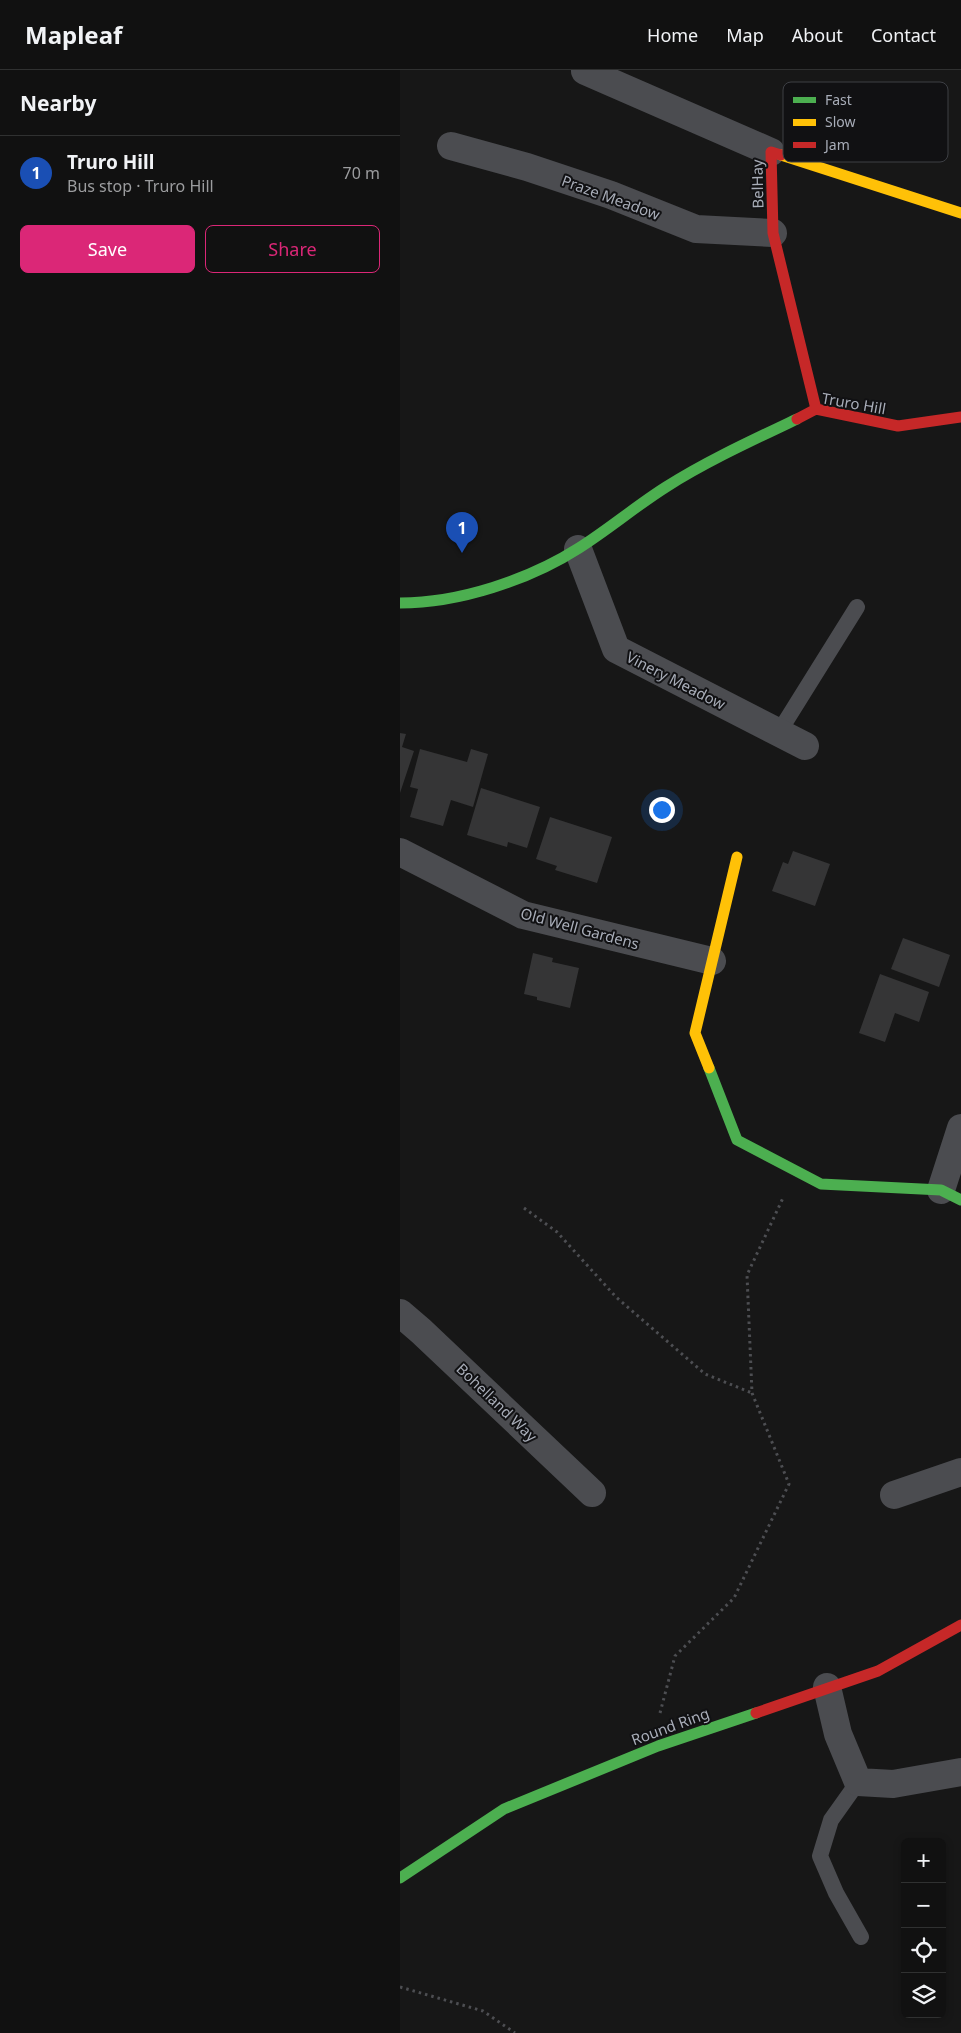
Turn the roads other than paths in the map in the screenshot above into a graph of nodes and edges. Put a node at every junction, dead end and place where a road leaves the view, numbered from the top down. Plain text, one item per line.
1 (585, 71) dead end
2 (451, 146) dead end
3 (770, 152) junction
4 (783, 156) edge
5 (801, 162) edge
6 (961, 213) edge
7 (773, 233) junction
8 (816, 409) junction
9 (961, 417) edge
10 (578, 549) junction
11 (400, 603) edge
12 (858, 607) dead end
13 (779, 732) junction
14 (805, 746) dead end
15 (400, 852) edge
16 (737, 857) dead end
17 (712, 961) junction
18 (961, 1128) edge
19 (951, 1195) edge
20 (400, 1313) edge
21 (961, 1472) edge
22 (592, 1493) dead end
23 (894, 1494) dead end
24 (961, 1625) edge
25 (827, 1687) junction
26 (961, 1772) edge
27 (858, 1782) junction
28 (400, 1878) edge
29 (861, 1937) dead end

1 - 3 street
2 - 7 street, Praze Meadow
3 - 4 street, BelHay
3 - 7 street, BelHay
5 - 6 street, BelHay
7 - 8 street, BelHay
8 - 9 street, Truro Hill
8 - 10 street, Truro Hill
10 - 11 street, Truro Hill
10 - 13 street, Vinery Meadow
12 - 13 lane
13 - 14 street, Vinery Meadow
15 - 17 street, Old Well Gardens
16 - 17 street
17 - 19 street
18 - 19 street
20 - 22 street, Bohelland Way
21 - 23 street
24 - 25 street, Round Ring
25 - 27 street
25 - 28 street, Round Ring
26 - 27 street
27 - 29 lane

